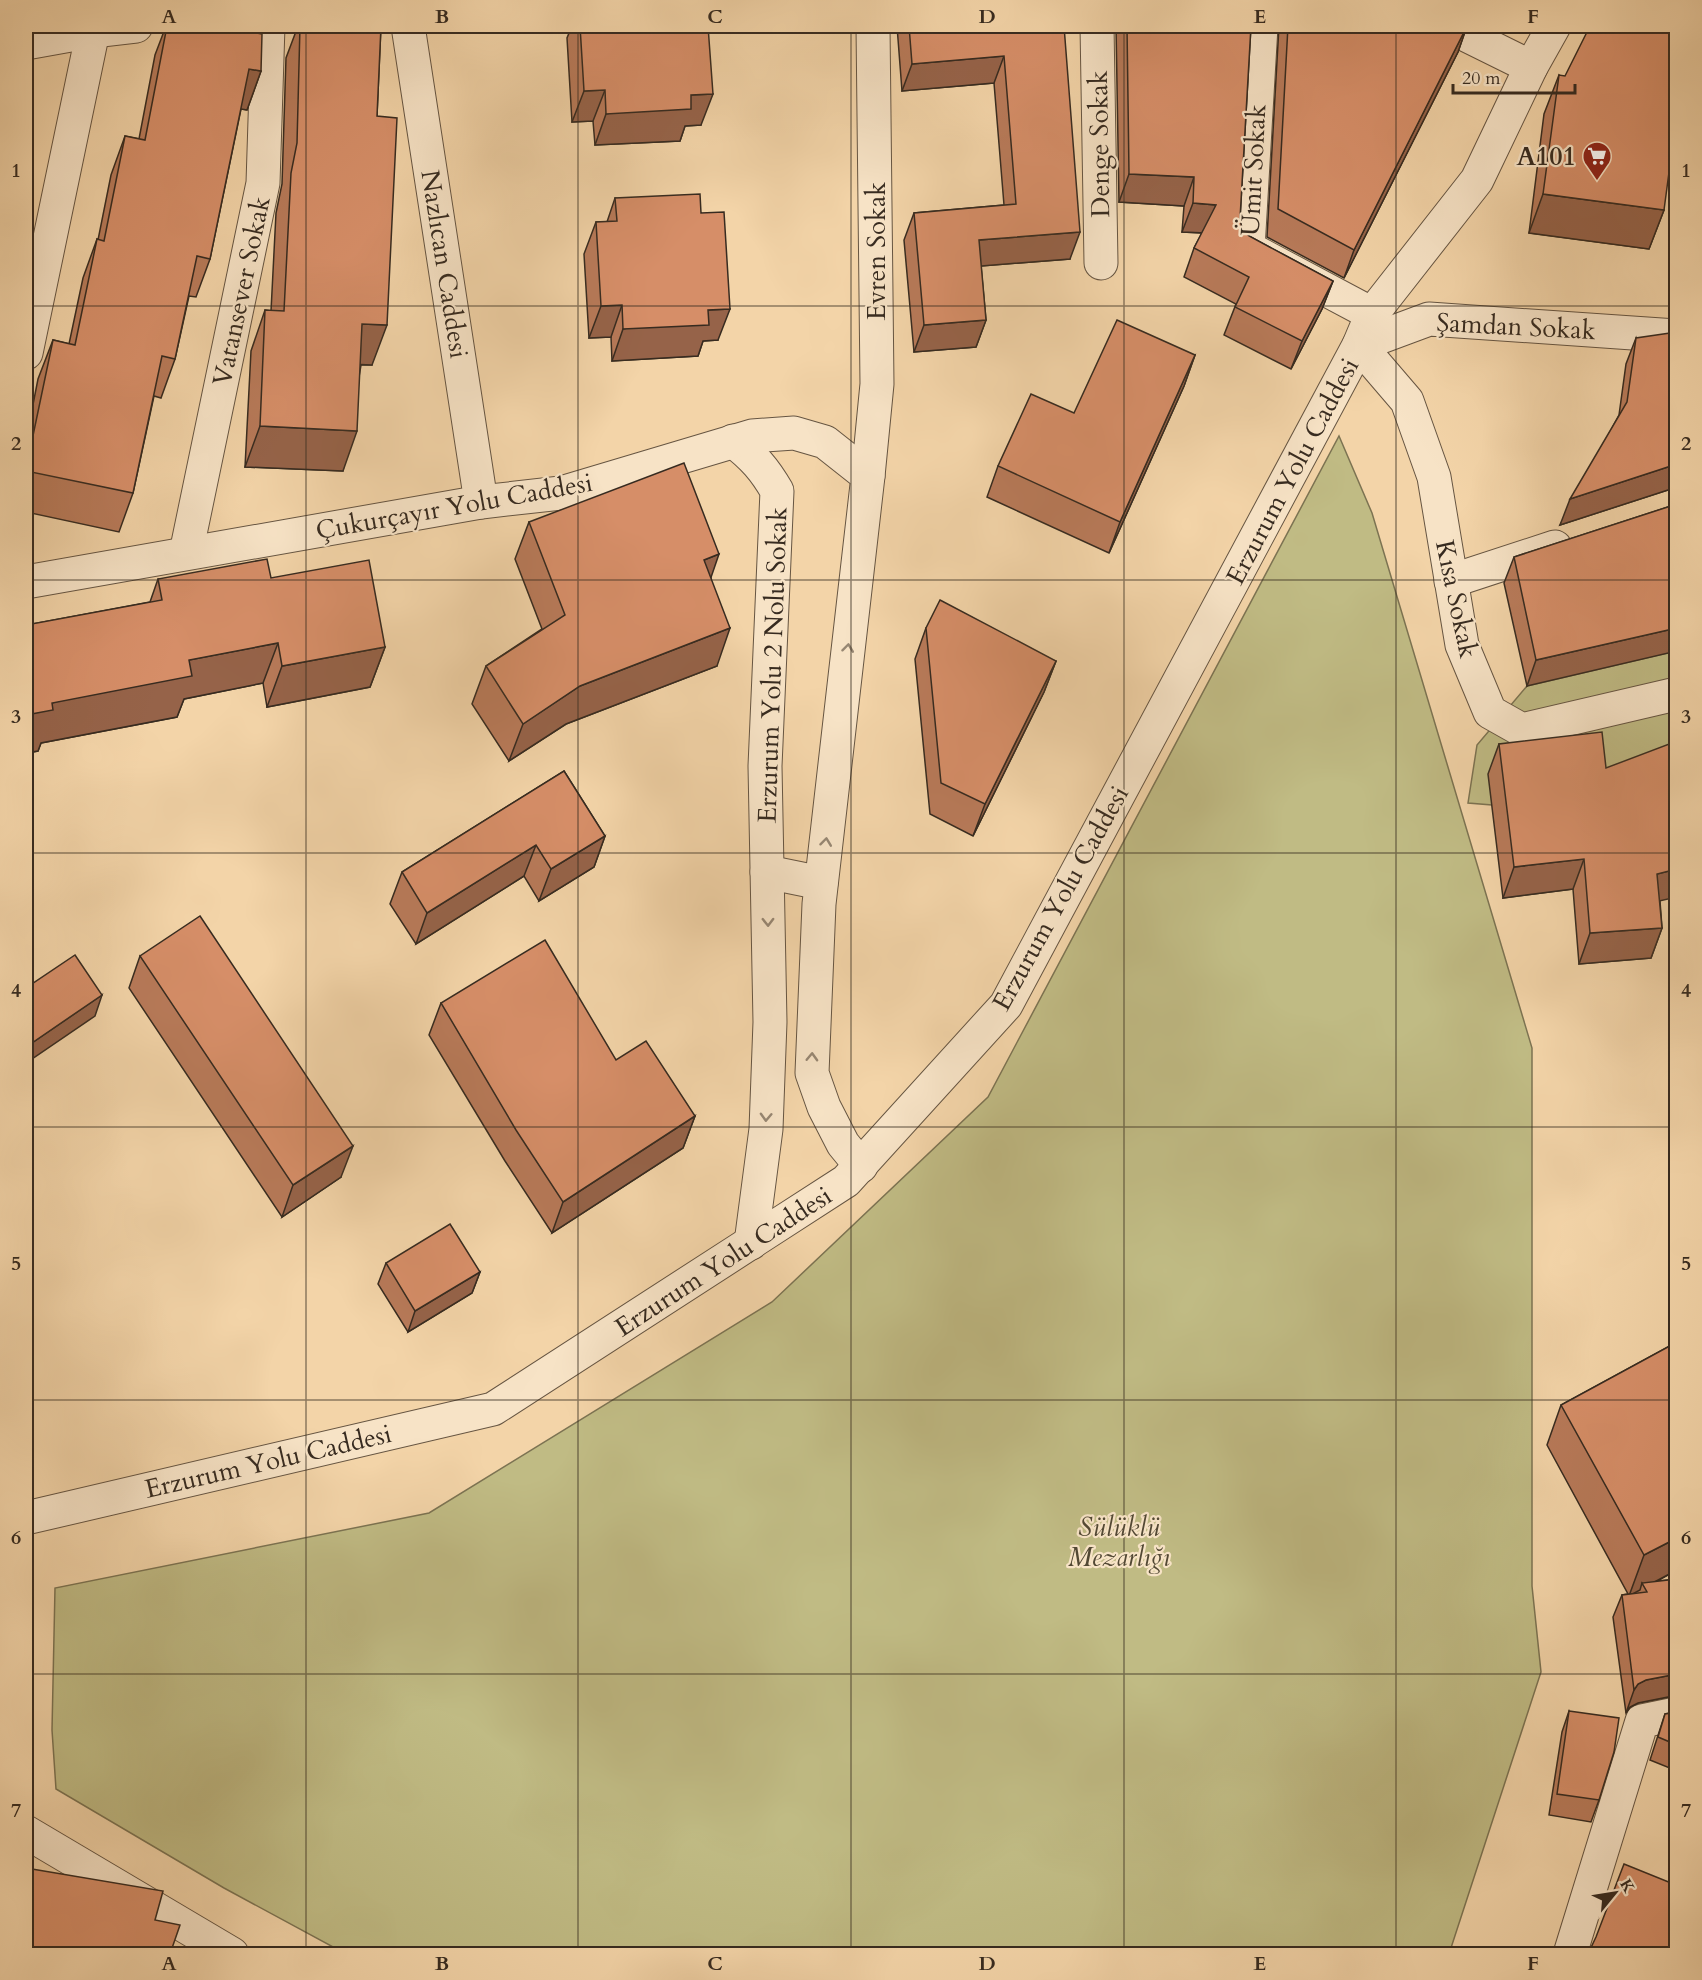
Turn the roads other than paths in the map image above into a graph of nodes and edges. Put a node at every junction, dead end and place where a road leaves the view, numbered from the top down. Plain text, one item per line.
1 (136, 26) edge
2 (268, 26) edge
3 (408, 26) edge
4 (873, 26) edge
5 (1096, 26) edge
6 (1261, 26) edge
7 (1448, 26) edge
8 (1554, 26) edge
9 (93, 31) junction
10 (26, 43) edge
11 (1531, 67) junction
12 (1101, 263) dead end
13 (1371, 314) junction
14 (1677, 336) edge
15 (1359, 345) junction
16 (26, 352) edge
17 (733, 441) junction
18 (868, 476) junction
19 (481, 502) junction
20 (1586, 537) edge
21 (186, 553) junction
22 (1451, 581) junction
23 (26, 582) edge
24 (1677, 694) edge
25 (767, 872) junction
26 (821, 883) junction
27 (861, 1166) junction
28 (751, 1243) junction
29 (26, 1518) edge
30 (1677, 1714) edge
31 (26, 1832) edge
32 (232, 1954) edge
33 (1570, 1954) edge

1 - 9 street
2 - 21 street, Vatansever Sokak
3 - 19 street, Nazlıcan Caddesi
4 - 18 street, Evren Sokak
5 - 12 street, Denge Sokak
6 - 13 street, Ümit Sokak
7 - 11 street
8 - 11 street, Erzurum Yolu Caddesi
9 - 10 street
9 - 16 street
11 - 13 street, Erzurum Yolu Caddesi
13 - 15 street, Erzurum Yolu Caddesi
14 - 15 street, Şamdan Sokak
15 - 22 street, Kısa Sokak
15 - 27 street, Erzurum Yolu Caddesi
17 - 18 street, Çukurçayır Yolu Caddesi
17 - 19 street, Çukurçayır Yolu Caddesi
17 - 25 street, Erzurum Yolu 2 Nolu Sokak
26 -> 18 street
19 - 21 street, Çukurçayır Yolu Caddesi
20 - 22 street
21 - 23 street, Çukurçayır Yolu Caddesi
22 - 24 street, Kısa Sokak
25 - 26 street
25 -> 28 street, Erzurum Yolu 2 Nolu Sokak
27 -> 26 street
27 - 28 street, Erzurum Yolu Caddesi
28 - 29 street, Erzurum Yolu Caddesi
30 - 33 street
31 - 32 street

